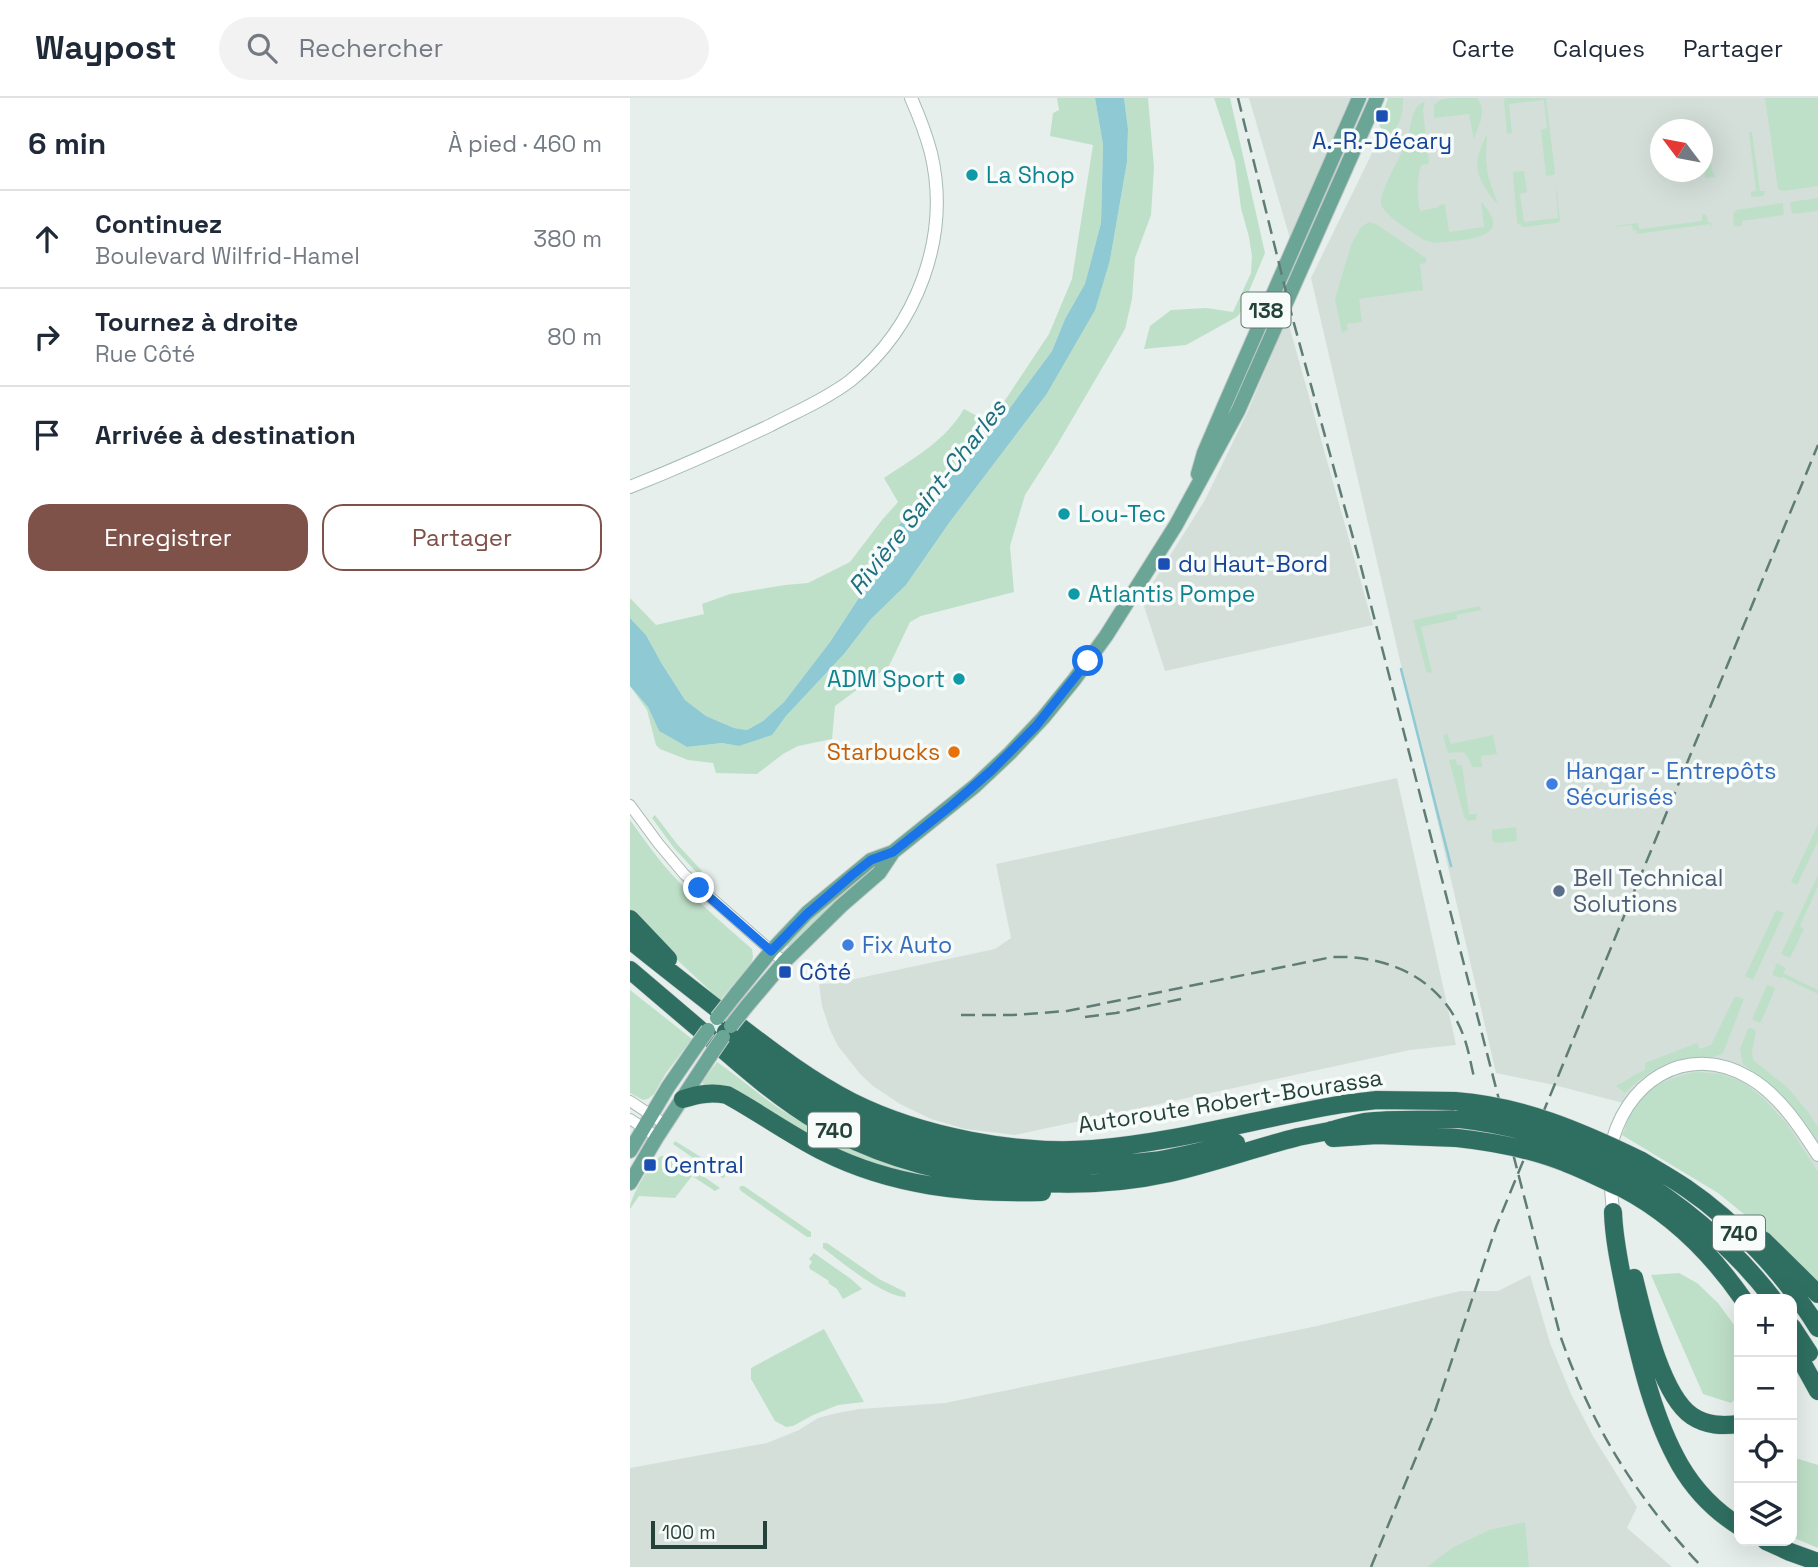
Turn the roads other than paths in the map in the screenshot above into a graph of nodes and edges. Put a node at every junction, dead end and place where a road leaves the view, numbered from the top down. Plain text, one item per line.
1 (911, 98) edge
2 (1359, 98) edge
3 (1377, 98) edge
4 (630, 487) edge
5 (1191, 496) junction
6 (630, 805) edge
7 (893, 852) junction
8 (630, 919) edge
9 (630, 940) edge
10 (771, 951) junction
11 (784, 962) junction
12 (630, 970) edge
13 (630, 985) edge
14 (703, 998) junction
15 (677, 1009) junction
16 (730, 1036) junction
17 (683, 1099) junction
18 (630, 1101) edge
19 (1290, 1113) junction
20 (651, 1114) junction
21 (630, 1119) edge
22 (1353, 1124) junction
23 (643, 1128) junction
24 (662, 1131) junction
25 (1298, 1137) junction
26 (630, 1151) edge
27 (1818, 1155) edge
28 (1103, 1165) junction
29 (1634, 1169) junction
30 (630, 1183) edge
31 (1086, 1184) junction
32 (1613, 1212) junction
33 (1739, 1294) edge
34 (1768, 1294) edge
35 (1818, 1294) edge
36 (1818, 1328) edge
37 (1797, 1335) edge
38 (1797, 1353) edge
39 (1818, 1368) edge
40 (1818, 1391) edge
41 (1734, 1425) edge
42 (1734, 1522) edge
43 (1777, 1546) edge
44 (1818, 1562) edge

1 - 4 main road
2 - 5 main road, 138
3 - 5 main road, 138
5 - 7 main road, 138
6 - 10 street
7 - 10 main road, 138
7 - 11 main road, 138
8 - 14 highway
9 - 14 highway, Autoroute Robert-Bourassa / 740
10 - 11 street
10 - 20 main road, 138, bridge
11 - 16 main road, 138, bridge
12 - 15 highway, Autoroute Robert-Bourassa / 740
13 - 15 highway
14 - 19 highway, Autoroute Robert-Bourassa / 740
15 - 31 highway, Autoroute Robert-Bourassa / 740
16 - 17 main road, 138, bridge
16 - 28 highway
17 - 24 main road, 138
17 - 31 highway
18 - 20 street
19 - 28 highway
19 - 29 highway, Autoroute Robert-Bourassa / 740, bridge
20 - 23 main road, 138
20 - 24 street
21 - 23 street
22 - 25 highway, Autoroute Robert-Bourassa / 740
22 - 28 highway
22 - 29 highway, Autoroute Robert-Bourassa / 740, bridge
23 - 24 street
23 - 26 main road, 138
24 - 30 main road, 138
25 - 29 highway, bridge
25 - 31 highway, Autoroute Robert-Bourassa / 740
27 - 32 main road
29 - 33 highway
29 - 34 highway, Autoroute Robert-Bourassa / 740
29 - 35 highway
29 - 36 highway, Autoroute Robert-Bourassa / 740
32 - 41 highway
32 - 42 highway
37 - 39 highway
38 - 40 highway
43 - 44 highway

